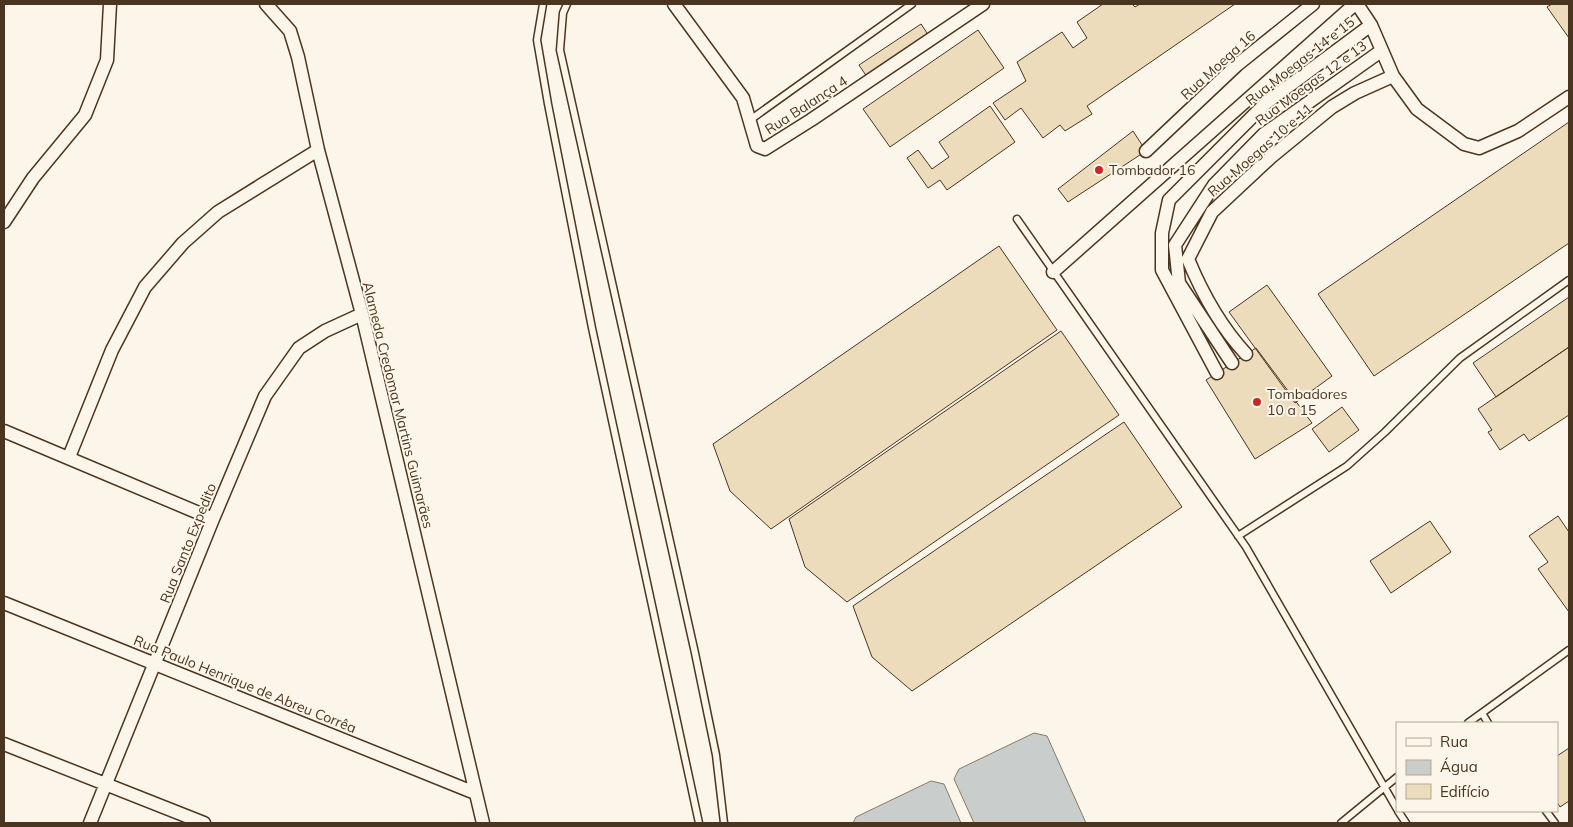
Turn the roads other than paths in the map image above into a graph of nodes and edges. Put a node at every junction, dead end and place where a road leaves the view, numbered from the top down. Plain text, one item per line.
1 (110, 4) edge
2 (266, 4) edge
3 (543, 4) edge
4 (567, 4) edge
5 (674, 4) edge
6 (912, 4) edge
7 (983, 4) edge
8 (1313, 4) edge
9 (1356, 4) edge
10 (1371, 25) junction
11 (1381, 51) junction
12 (1393, 76) junction
13 (1569, 97) edge
14 (750, 120) junction
15 (318, 150) junction
16 (1146, 151) dead end
17 (1017, 219) dead end
18 (4, 222) edge
19 (1054, 272) junction
20 (1569, 280) edge
21 (362, 314) junction
22 (1246, 354) dead end
23 (1232, 363) dead end
24 (1217, 373) dead end
25 (4, 431) edge
26 (69, 458) junction
27 (213, 518) junction
28 (1238, 536) junction
29 (4, 603) edge
30 (1569, 650) edge
31 (155, 664) junction
32 (1482, 713) junction
33 (1469, 722) edge
34 (1487, 722) edge
35 (4, 744) edge
36 (1396, 778) edge
37 (106, 784) junction
38 (1384, 787) junction
39 (475, 793) junction
40 (1396, 808) edge
41 (1398, 812) edge
42 (1547, 812) edge
43 (90, 823) edge
44 (204, 823) edge
45 (483, 823) edge
46 (699, 823) edge
47 (724, 823) edge
48 (1341, 823) edge
49 (1406, 823) edge
50 (1555, 823) edge

1 - 18 street
2 - 15 street, Alameda Credomar Martins Guimarães
3 - 46 lane
4 - 47 lane
5 - 14 street, Rua Balança 4
6 - 14 lane
7 - 14 street, Rua Balança 4
8 - 16 street, Rua Moega 16
9 - 10 street
9 - 19 street
10 - 11 street
10 - 24 street, Rua Moegas 14 e 15
11 - 12 street
11 - 23 street, Rua Moegas 12 e 13
12 - 13 street
12 - 22 street, Rua Moegas 10 e 11
15 - 21 street, Alameda Credomar Martins Guimarães
15 - 26 street
17 - 19 lane
19 - 28 lane
20 - 28 lane
21 - 27 street, Rua Santo Expedito
21 - 39 street, Alameda Credomar Martins Guimarães
25 - 26 street
26 - 27 street
27 - 31 street, Rua Santo Expedito
28 - 38 lane
29 - 31 street, Rua Paulo Henrique de Abreu Corrêa
30 - 32 lane
31 - 37 street, Rua Santo Expedito
31 - 39 street, Rua Paulo Henrique de Abreu Corrêa
32 - 33 lane
32 - 34 lane
35 - 37 street
36 - 38 lane
37 - 43 street, Rua Santo Expedito
37 - 44 street
38 - 40 lane
38 - 48 lane
39 - 45 street, Alameda Credomar Martins Guimarães
41 - 49 lane
42 - 50 lane

